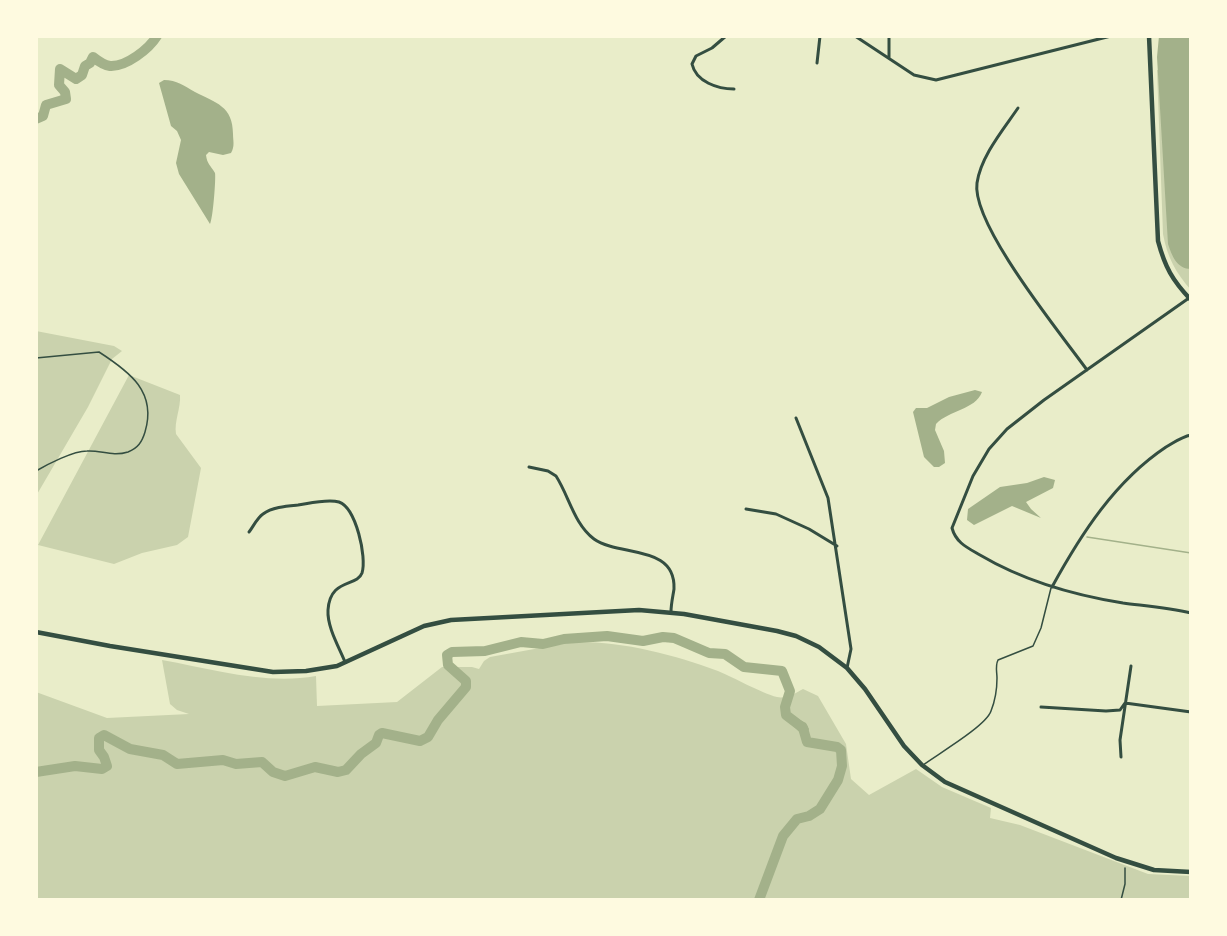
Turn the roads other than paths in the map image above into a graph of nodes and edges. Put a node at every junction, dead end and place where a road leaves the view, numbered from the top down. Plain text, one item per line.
1 (726, 36) edge
2 (820, 36) edge
3 (855, 36) edge
4 (889, 36) edge
5 (1111, 36) edge
6 (1149, 36) edge
7 (889, 58) junction
8 (817, 63) dead end
9 (734, 89) dead end
10 (1018, 108) dead end
11 (1190, 299) edge
12 (1087, 369) junction
13 (796, 418) dead end
14 (1191, 435) edge
15 (529, 467) dead end
16 (746, 510) dead end
17 (249, 532) dead end
18 (837, 546) junction
19 (1052, 587) junction
20 (670, 612) junction
21 (1191, 613) edge
22 (36, 632) edge
23 (345, 662) junction
24 (1131, 666) dead end
25 (847, 668) junction
26 (1125, 704) junction
27 (1041, 707) dead end
28 (1191, 712) edge
29 (1120, 757) dead end
30 (922, 765) junction
31 (1191, 872) edge

1 - 9 street
2 - 8 street
3 - 7 street
4 - 7 street
5 - 7 street
6 - 11 main road
10 - 12 street
11 - 12 street
12 - 19 street
13 - 18 street
14 - 19 street
15 - 20 street
16 - 18 street
17 - 23 street
18 - 25 street
19 - 21 street
19 - 30 lane
20 - 23 main road
20 - 25 main road
22 - 23 main road
24 - 26 street
25 - 30 main road
26 - 27 street
26 - 28 street
26 - 29 street
30 - 31 main road

